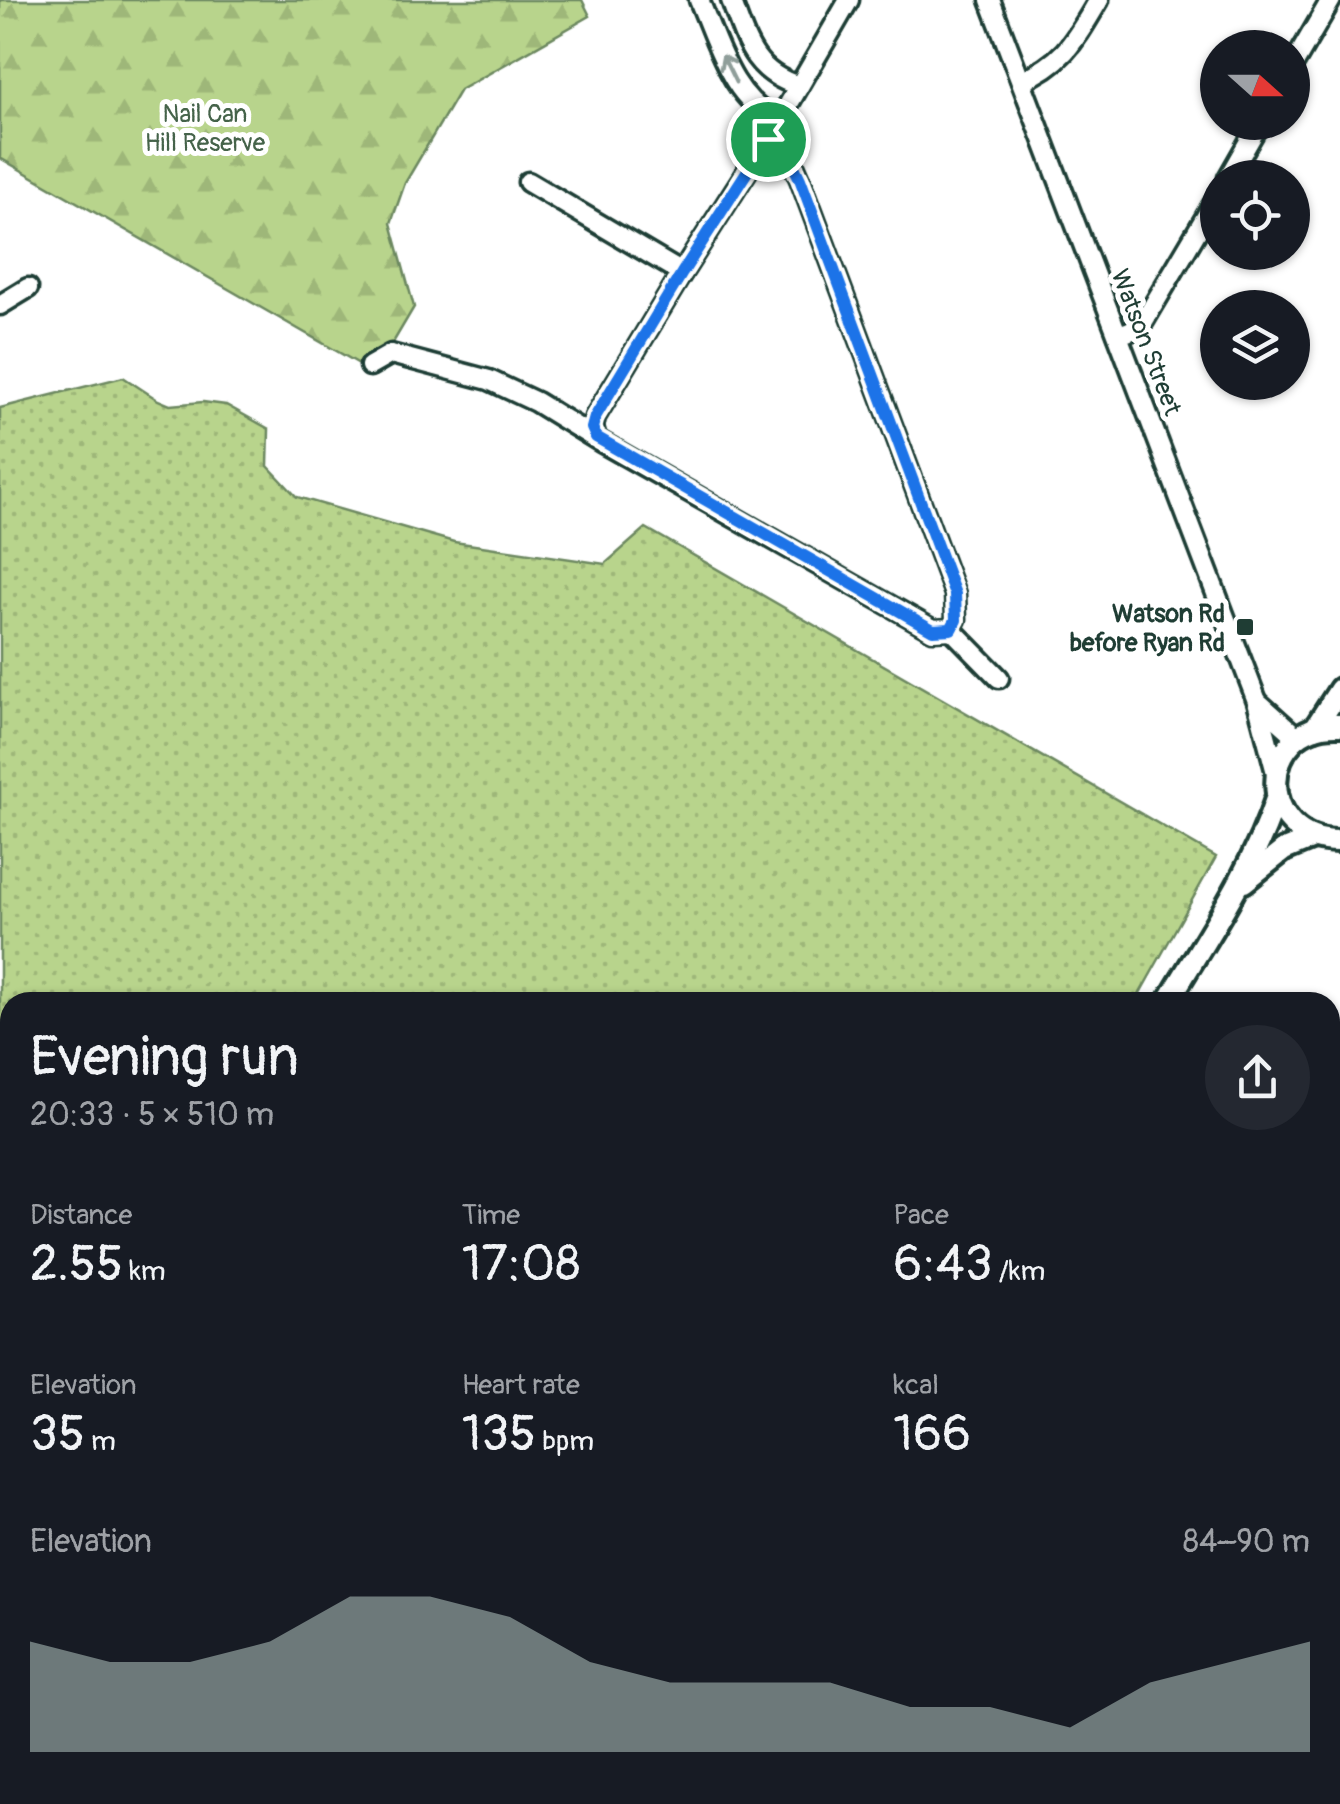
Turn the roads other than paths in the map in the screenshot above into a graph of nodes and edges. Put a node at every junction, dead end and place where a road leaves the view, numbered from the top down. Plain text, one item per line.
1 (699, 0) edge
2 (730, 0) edge
3 (849, 0) edge
4 (990, 0) edge
5 (1099, 0) edge
6 (1332, 0) edge
7 (1310, 37) edge
8 (1020, 81) junction
9 (800, 86) junction
10 (779, 122) junction
11 (768, 139) junction
12 (528, 182) dead end
13 (1200, 226) edge
14 (682, 273) junction
15 (28, 288) dead end
16 (0, 306) edge
17 (1118, 335) junction
18 (370, 366) dead end
19 (596, 437) junction
20 (951, 629) junction
21 (1000, 678) dead end
22 (1340, 689) edge
23 (1258, 701) junction
24 (1340, 725) edge
25 (1306, 732) junction
26 (1276, 774) junction
27 (1277, 796) junction
28 (1330, 843) edge
29 (1233, 892) junction
30 (1174, 992) edge

10 -> 1 street
2 - 9 street
3 - 9 street
4 - 8 street, Watson Street
5 - 8 street
6 - 7 street
8 - 17 street, Watson Street
9 - 10 street
10 - 11 street
11 - 14 street
11 - 20 street
12 - 14 street
13 - 17 street
14 - 19 street
15 - 16 street
17 - 23 street, Watson Street
18 - 19 street
19 - 20 street
20 - 21 street
22 - 25 street
23 - 25 street, Watson Street
23 - 26 street, Watson Street
24 - 25 street
25 - 26 street
26 - 27 street
27 - 28 street
27 - 29 street
28 - 29 street
29 - 30 street

